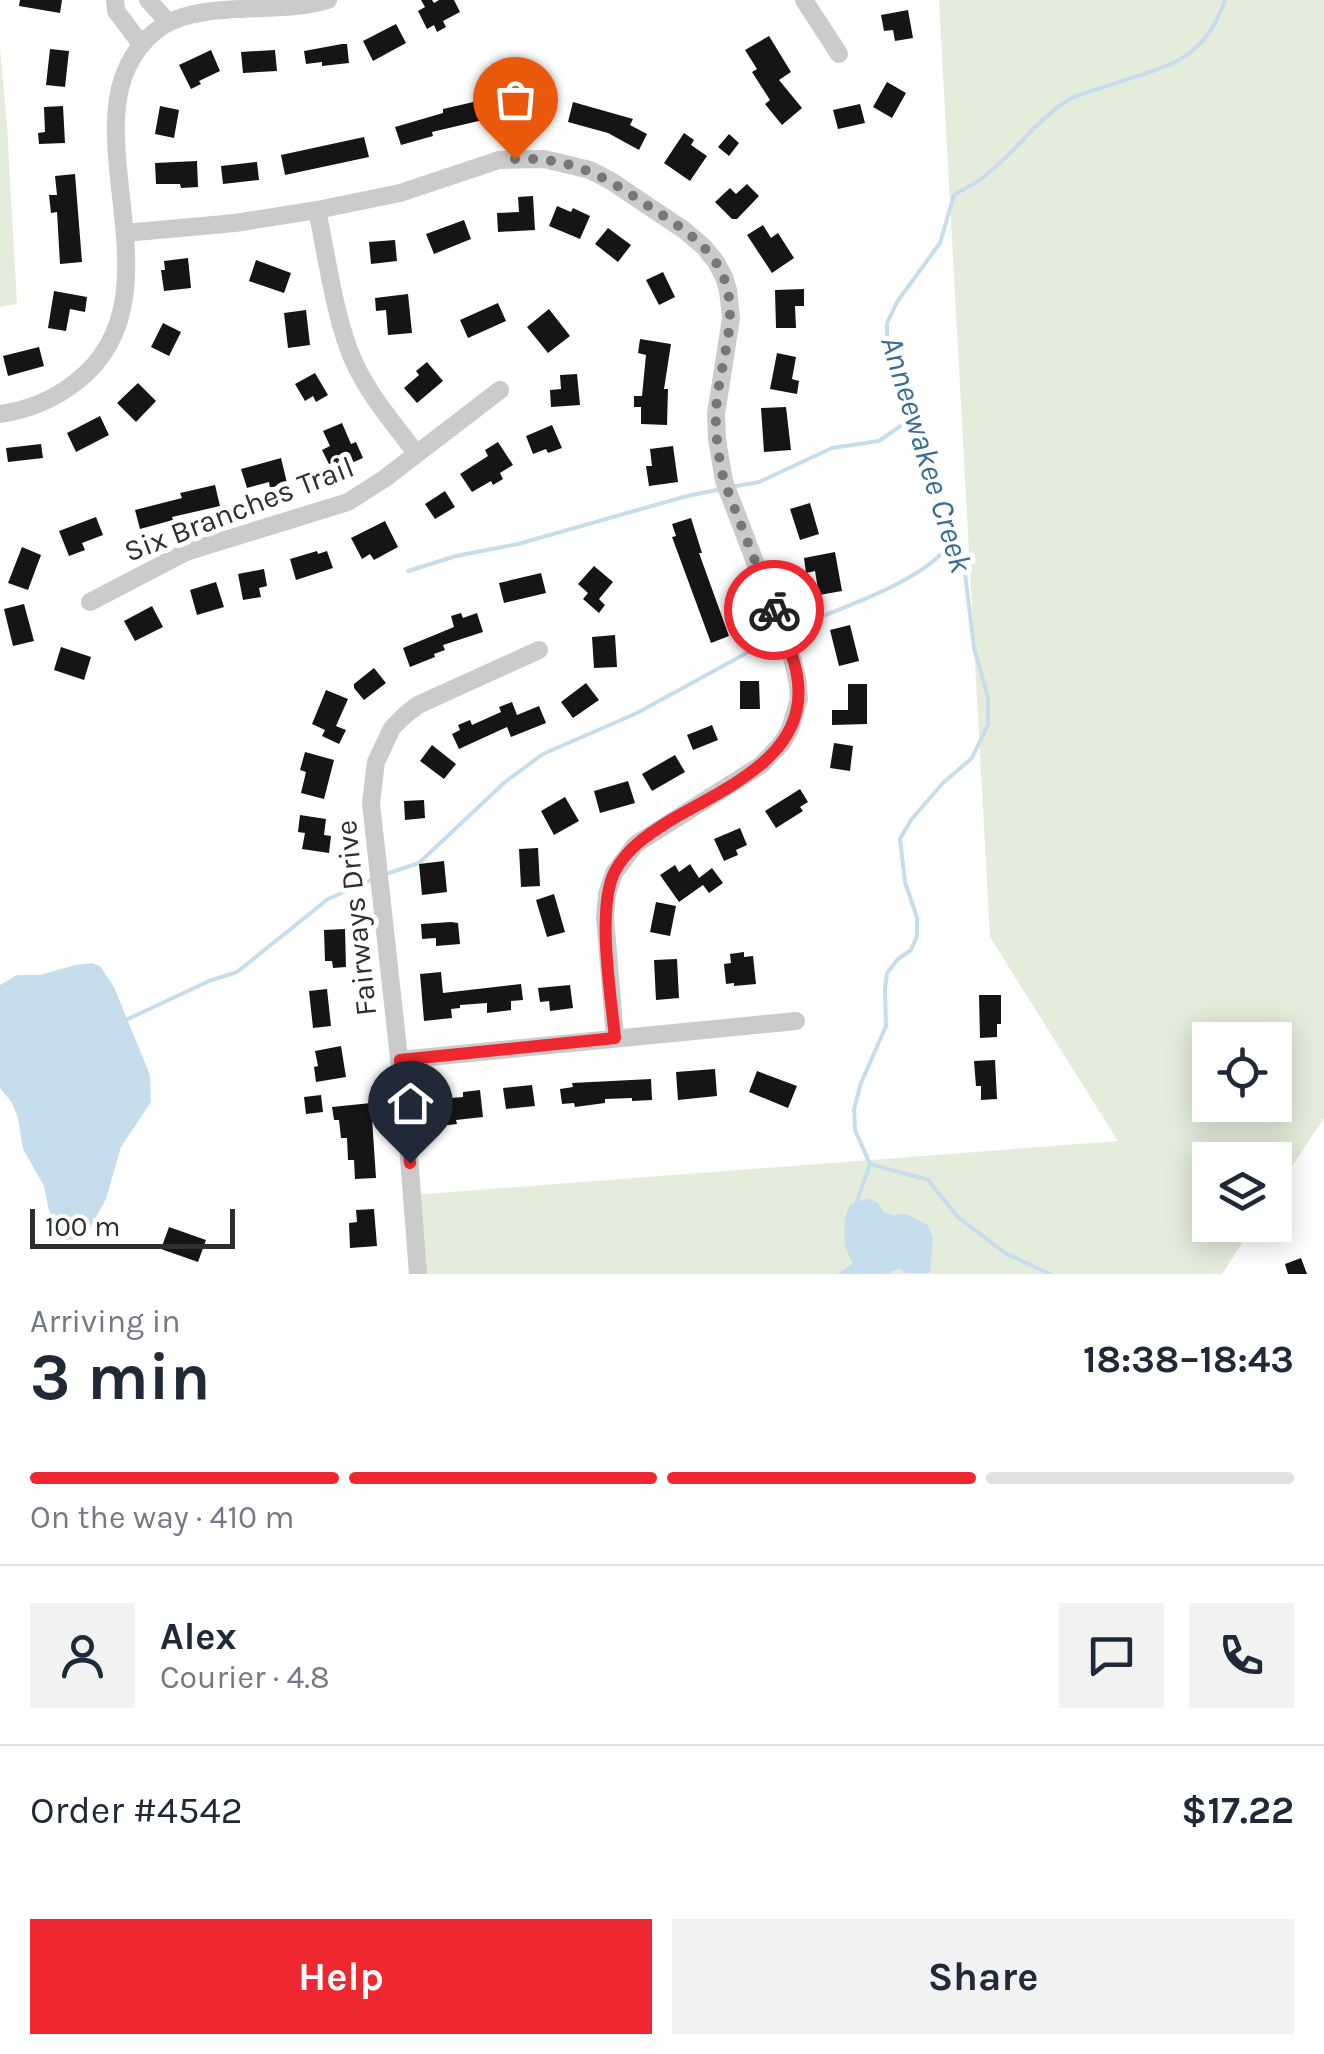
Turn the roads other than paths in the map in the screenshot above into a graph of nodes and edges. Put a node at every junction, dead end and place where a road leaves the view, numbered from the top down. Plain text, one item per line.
1 (116, 0) edge
2 (148, 0) edge
3 (328, 0) edge
4 (804, 0) edge
5 (168, 22) junction
6 (142, 44) junction
7 (839, 54) dead end
8 (318, 210) junction
9 (125, 234) junction
10 (500, 390) dead end
11 (0, 414) edge
12 (416, 453) junction
13 (90, 602) dead end
14 (539, 650) dead end
15 (796, 1021) dead end
16 (615, 1038) junction
17 (400, 1060) junction
18 (418, 1274) edge

1 - 6 street
2 - 5 street
3 - 5 street
4 - 7 street
5 - 6 street
6 - 9 street
8 - 9 street
8 - 12 street
8 - 16 street
9 - 11 street
10 - 12 street, Six Branches Trail
12 - 13 street, Six Branches Trail
14 - 17 street, Fairways Drive
15 - 16 street
16 - 17 street
17 - 18 street, Fairways Drive

